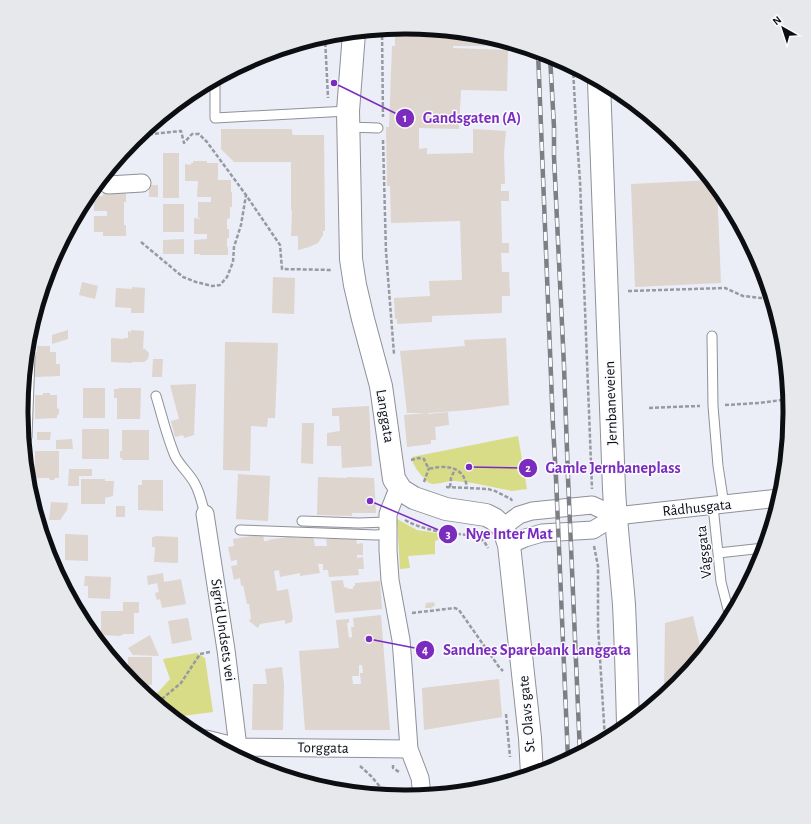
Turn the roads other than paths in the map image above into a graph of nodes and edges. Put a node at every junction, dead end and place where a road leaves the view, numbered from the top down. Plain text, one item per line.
1 (354, 38) edge
2 (215, 86) edge
3 (599, 88) edge
4 (349, 119) junction
5 (378, 128) dead end
6 (142, 183) dead end
7 (108, 185) dead end
8 (712, 336) dead end
9 (156, 396) dead end
10 (409, 485) junction
11 (773, 499) edge
12 (718, 505) junction
13 (205, 514) joint
14 (616, 516) junction
15 (302, 521) dead end
16 (392, 525) junction
17 (240, 530) dead end
18 (506, 536) junction
19 (757, 549) edge
20 (718, 553) junction
21 (728, 608) edge
22 (628, 716) edge
23 (409, 749) junction
24 (238, 751) edge
25 (532, 767) edge
26 (427, 789) edge

1 - 4 street, Langgata
2 - 4 lane
3 - 14 street, Jernbaneveien
4 - 5 lane
4 - 10 street, Langgata
6 - 7 street
8 - 12 lane, Vågsgata
9 - 13 lane
10 - 16 street
10 - 18 street
11 - 12 street, Rådhusgata
12 - 14 street, Rådhusgata
12 - 20 lane, Vågsgata
13 - 24 street, Sigrid Undsets vei
14 - 18 street
14 - 18 street
14 - 22 street, Jernbaneveien
15 - 16 lane
16 - 17 lane
16 - 23 street
18 - 25 street, St. Olavs gate
19 - 20 lane
20 - 21 lane, Vågsgata
23 - 24 street, Torggata
23 - 26 street

